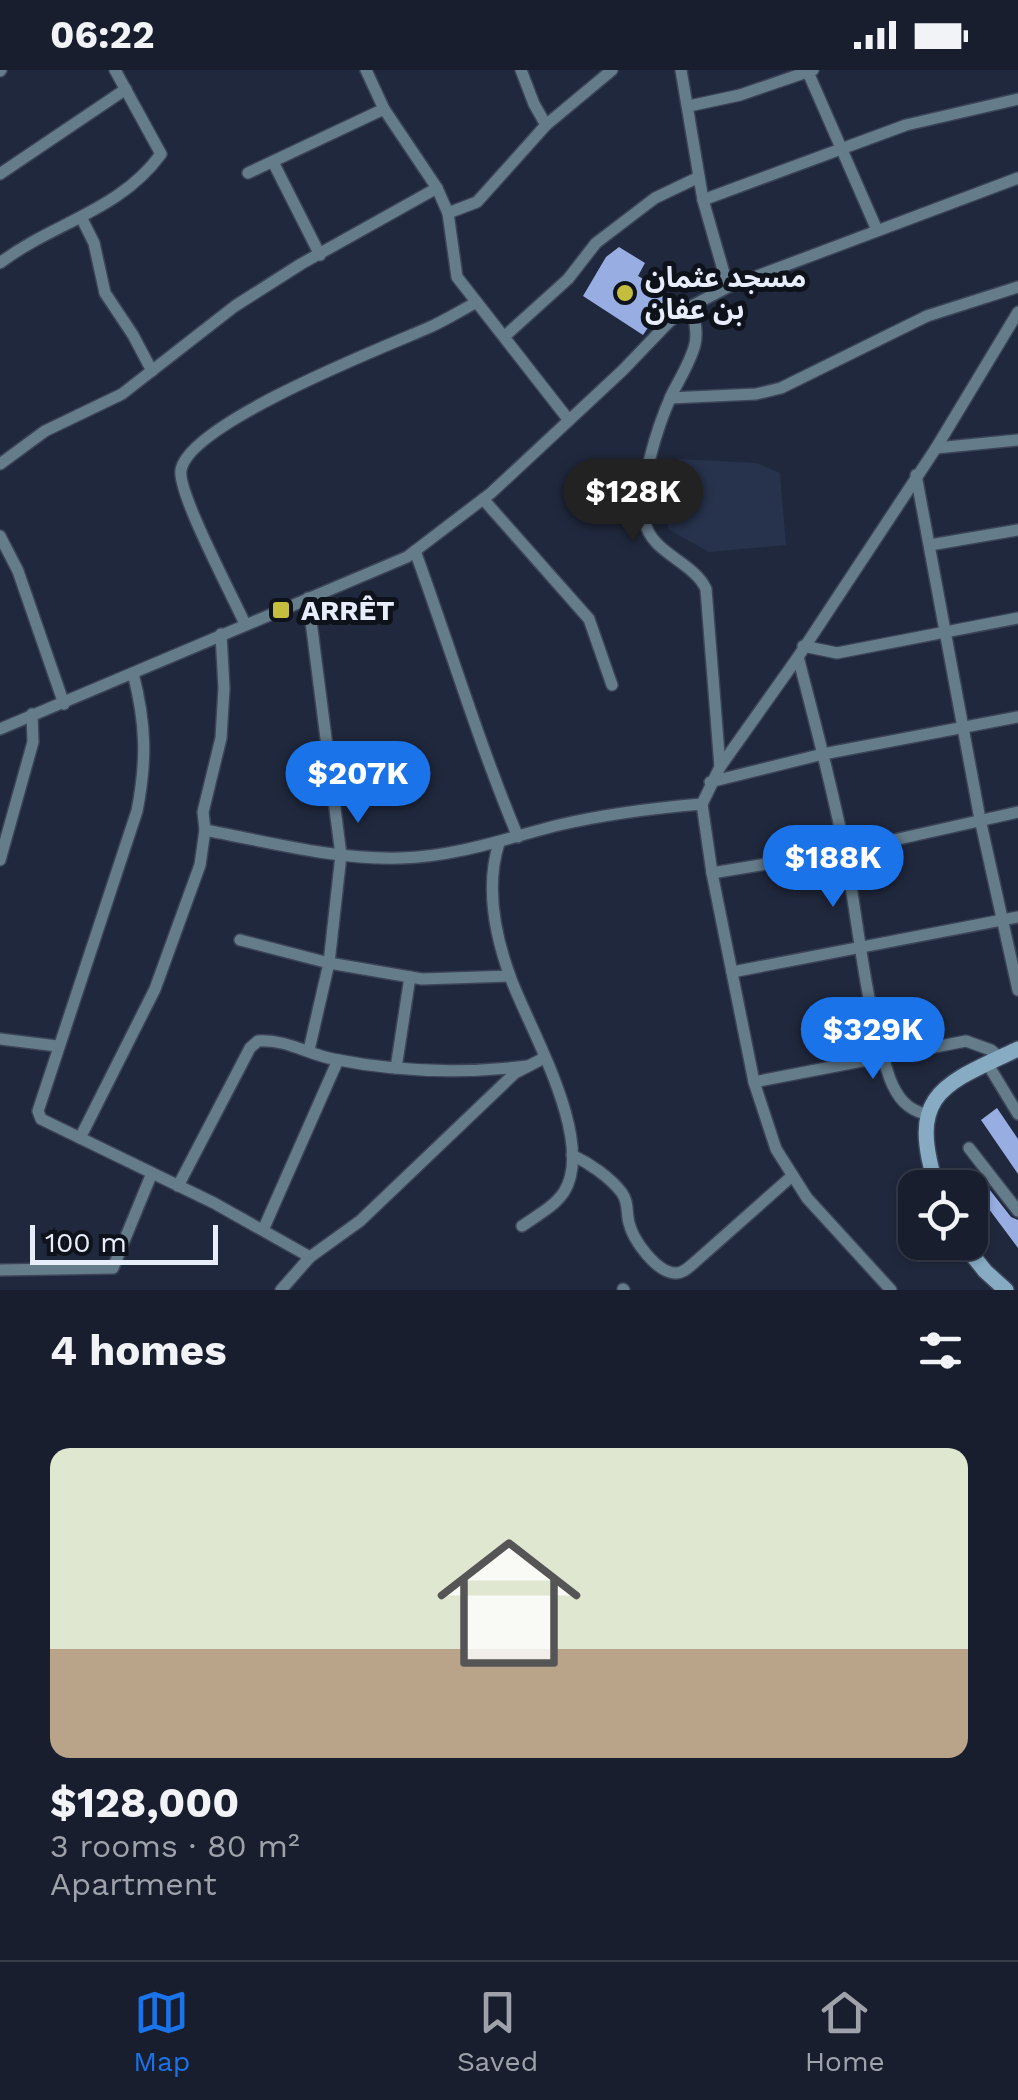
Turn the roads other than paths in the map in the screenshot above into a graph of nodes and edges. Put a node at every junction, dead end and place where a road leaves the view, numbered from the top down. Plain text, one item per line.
1 (115, 70) edge
2 (366, 70) edge
3 (521, 70) edge
4 (612, 70) edge
5 (681, 70) edge
6 (809, 71) edge
7 (126, 89) junction
8 (1018, 99) edge
9 (688, 106) junction
10 (384, 109) junction
11 (546, 125) junction
12 (843, 148) junction
13 (273, 162) junction
14 (0, 174) edge
15 (248, 174) dead end
16 (699, 177) junction
17 (1018, 178) edge
18 (437, 188) junction
19 (703, 200) junction
20 (448, 213) junction
21 (82, 219) junction
22 (876, 230) junction
23 (320, 255) junction
24 (0, 263) edge
25 (728, 287) junction
26 (1018, 287) edge
27 (475, 303) junction
28 (692, 306) junction
29 (1018, 312) edge
30 (504, 336) junction
31 (152, 371) junction
32 (670, 398) junction
33 (568, 419) junction
34 (1018, 440) edge
35 (936, 448) junction
36 (0, 464) edge
37 (916, 475) junction
38 (483, 500) junction
39 (1018, 530) edge
40 (0, 536) edge
41 (930, 544) junction
42 (415, 552) junction
43 (308, 598) junction
44 (1018, 618) edge
45 (245, 624) junction
46 (947, 631) junction
47 (220, 634) junction
48 (800, 652) junction
49 (134, 673) junction
50 (612, 685) dead end
51 (64, 704) junction
52 (32, 714) junction
53 (1018, 716) edge
54 (964, 728) junction
55 (0, 729) edge
56 (823, 754) junction
57 (720, 767) junction
58 (710, 782) junction
59 (702, 804) junction
60 (1018, 812) edge
61 (980, 819) junction
62 (204, 830) junction
63 (518, 838) junction
64 (500, 843) junction
65 (845, 851) junction
66 (341, 854) junction
67 (0, 860) edge
68 (712, 873) junction
69 (1018, 917) edge
70 (1002, 920) junction
71 (240, 940) dead end
72 (860, 946) junction
73 (329, 963) junction
74 (732, 972) junction
75 (510, 976) junction
76 (410, 977) junction
77 (1018, 990) edge
78 (0, 1039) edge
79 (57, 1046) junction
80 (1018, 1048) edge
81 (309, 1050) junction
82 (544, 1058) junction
83 (884, 1059) junction
84 (338, 1060) junction
85 (993, 1060) junction
86 (528, 1066) junction
87 (396, 1068) junction
88 (754, 1082) junction
89 (926, 1114) junction
90 (1018, 1114) edge
91 (80, 1138) junction
92 (969, 1148) dead end
93 (572, 1155) junction
94 (931, 1170) edge
95 (152, 1173) junction
96 (792, 1176) junction
97 (178, 1186) junction
98 (1018, 1211) edge
99 (522, 1226) dead end
100 (263, 1230) junction
101 (310, 1257) junction
102 (976, 1260) edge
103 (0, 1270) edge
104 (282, 1290) edge
105 (891, 1290) edge
106 (1006, 1290) edge

1 - 7 street
2 - 10 street
3 - 11 street
4 - 11 street
5 - 9 street
6 - 9 street
6 - 12 street
7 - 14 street
7 - 21 street
8 - 12 street
9 - 16 street
10 - 13 street
10 - 18 street
11 - 20 street
12 - 19 street
12 - 22 street
13 - 15 street
13 - 23 street
16 - 19 street
16 - 30 street
17 - 22 street
18 - 20 street
18 - 23 street
19 - 25 street
20 - 27 street
21 - 24 street
21 - 31 street
22 - 25 street
23 - 31 street
25 - 28 street
26 - 32 street
27 - 30 street
27 - 45 street
28 - 32 street
28 - 33 street
29 - 35 street
30 - 33 street
31 - 36 street
32 - 57 street
33 - 38 street
34 - 35 street
35 - 37 street
37 - 41 street
37 - 48 street
38 - 42 street
38 - 50 street
39 - 41 street
40 - 51 street
41 - 46 street
42 - 43 street
42 - 63 street
43 - 45 street
43 - 66 street
44 - 46 street
45 - 47 street
46 - 48 street
46 - 54 street
47 - 49 street
47 - 62 street
48 - 56 street
48 - 57 street
49 - 51 street
49 - 79 street
51 - 52 street
52 - 55 street
52 - 67 street
53 - 54 street
54 - 56 street
54 - 61 street
56 - 58 street
56 - 65 street
57 - 58 street
58 - 59 street
59 - 63 street
59 - 68 street
60 - 61 street
61 - 65 street
61 - 70 street
62 - 66 street
62 - 91 street
63 - 64 street
64 - 66 street
64 - 75 street
65 - 68 street
65 - 72 street
66 - 73 street
68 - 74 street
69 - 70 street
70 - 72 street
70 - 77 street
71 - 73 street
72 - 74 street
72 - 83 street
73 - 76 street
73 - 81 street
74 - 88 street
75 - 76 street
75 - 82 street
76 - 87 street
78 - 79 street
79 - 91 street
80 - 85 main road
81 - 84 street
81 - 97 street
82 - 86 street
82 - 93 street
83 - 85 street
83 - 88 street
83 - 89 street
84 - 87 street
84 - 100 street
85 - 89 main road
85 - 90 street
86 - 87 street
86 - 101 street
88 - 96 street
89 - 94 main road
91 - 95 street
92 - 98 street
93 - 96 street
93 - 99 street
95 - 97 street
95 - 103 street
96 - 105 street
97 - 100 street
100 - 101 street
101 - 104 street
102 - 106 main road

